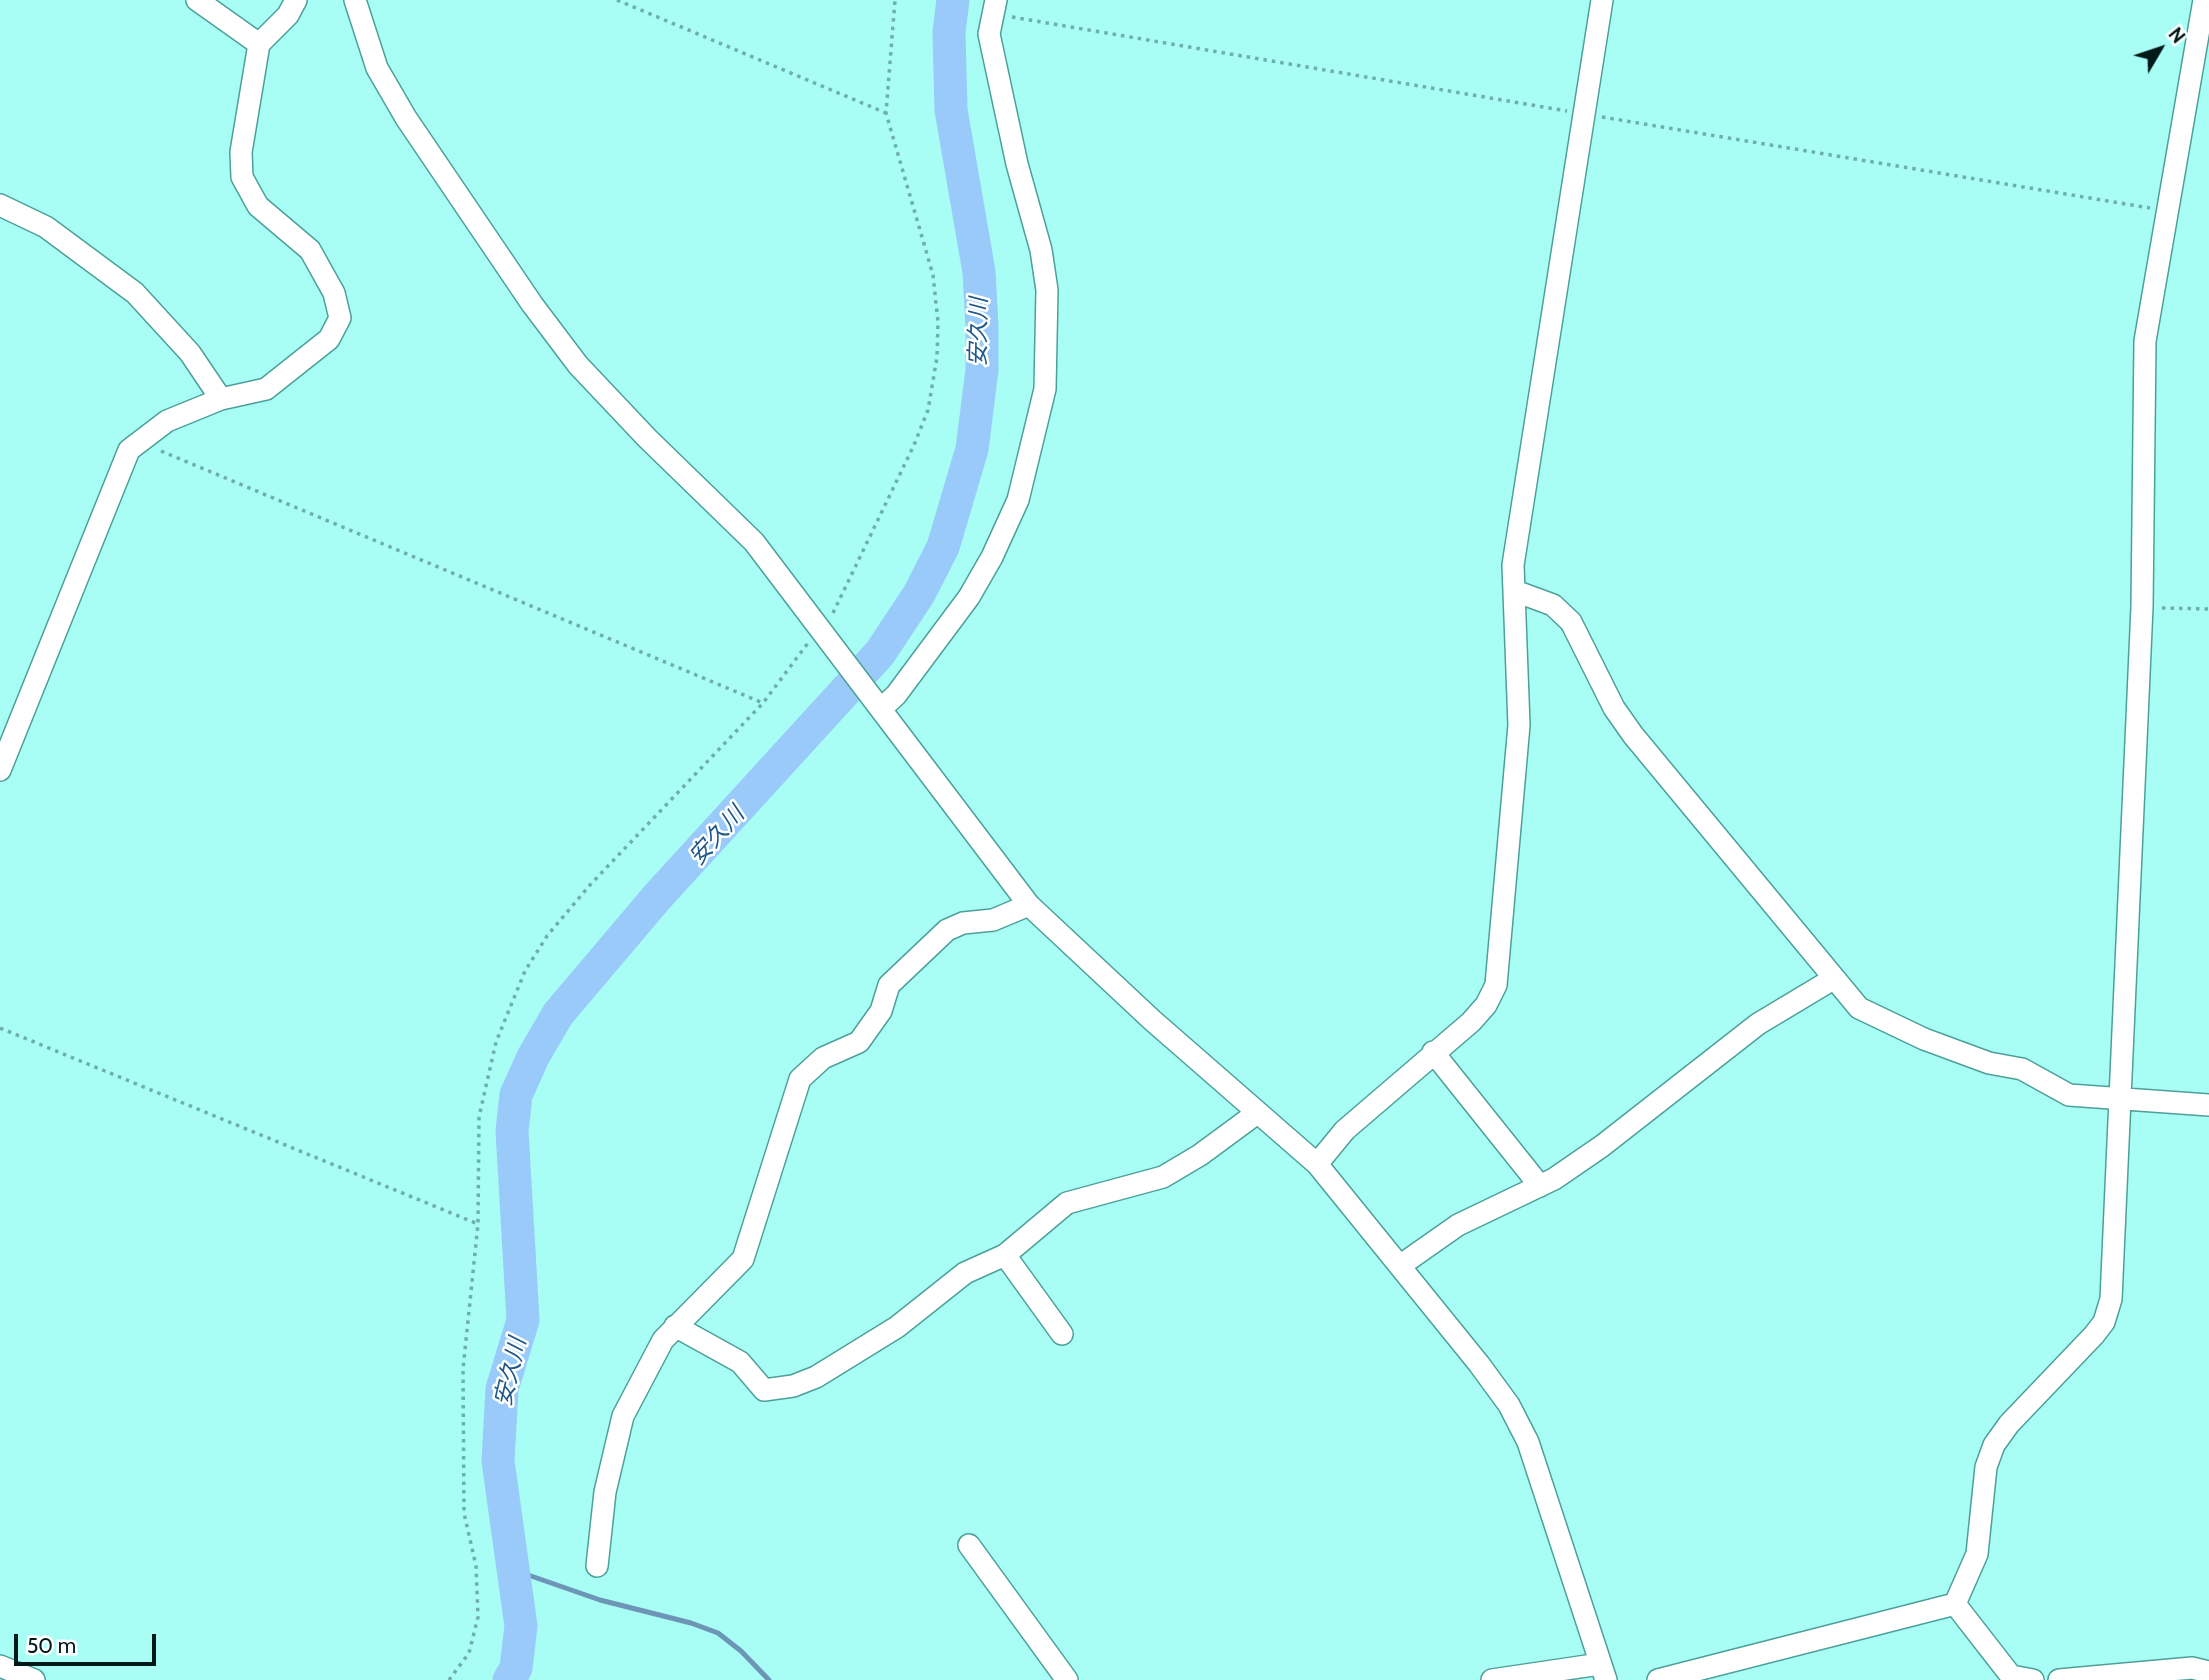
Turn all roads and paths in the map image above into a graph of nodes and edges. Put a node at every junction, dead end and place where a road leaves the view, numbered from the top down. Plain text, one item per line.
1 (197, 0) edge
2 (296, 0) edge
3 (355, 0) edge
4 (617, 0) edge
5 (895, 0) edge
6 (1602, 0) edge
7 (2204, 0) edge
8 (994, 7) edge
9 (259, 44) junction
10 (886, 113) junction
11 (1582, 114) junction
12 (0, 205) edge
13 (2169, 212) junction
14 (220, 399) junction
15 (130, 450) junction
16 (1515, 591) junction
17 (2142, 607) junction
18 (2209, 609) edge
19 (820, 627) junction
20 (763, 703) junction
21 (882, 708) junction
22 (0, 771) edge
23 (1029, 905) junction
24 (1833, 979) junction
25 (0, 1028) edge
26 (1433, 1052) junction
27 (2119, 1101) junction
28 (2209, 1105) edge
29 (1256, 1113) junction
30 (1317, 1164) junction
31 (1540, 1186) junction
32 (478, 1224) junction
33 (1005, 1255) junction
34 (1401, 1265) junction
35 (675, 1326) junction
36 (1062, 1334) dead end
37 (969, 1545) dead end
38 (597, 1566) dead end
39 (1955, 1604) junction
40 (0, 1666) edge
41 (1603, 1672) edge
42 (2209, 1672) edge
43 (34, 1680) edge
44 (449, 1680) edge
45 (1067, 1680) edge
46 (1492, 1680) edge
47 (1658, 1680) edge
48 (2033, 1680) edge
49 (2059, 1680) edge

1 - 9 street
2 - 9 street
3 - 19 street
4 - 10 path
5 - 10 path
6 - 11 street
7 - 13 street
8 - 11 path
8 - 21 street
9 - 14 street
10 - 19 path
11 - 13 path
11 - 16 street
12 - 14 street
13 - 17 street
14 - 15 street
15 - 20 path
15 - 22 street
16 - 24 street
16 - 26 street
17 - 18 path
17 - 27 street
19 - 20 path
19 - 21 street
20 - 32 path
21 - 23 street
23 - 29 street
23 - 35 street
24 - 27 street
24 - 31 street
25 - 32 path
26 - 30 street
26 - 31 street
27 - 28 street
27 - 39 street
29 - 30 street
29 - 33 street
30 - 34 street
31 - 34 street
32 - 44 path
33 - 35 street
33 - 36 street
34 - 41 street
35 - 38 street
37 - 45 street
39 - 47 street
39 - 48 street
40 - 43 street
41 - 46 street
42 - 49 street

